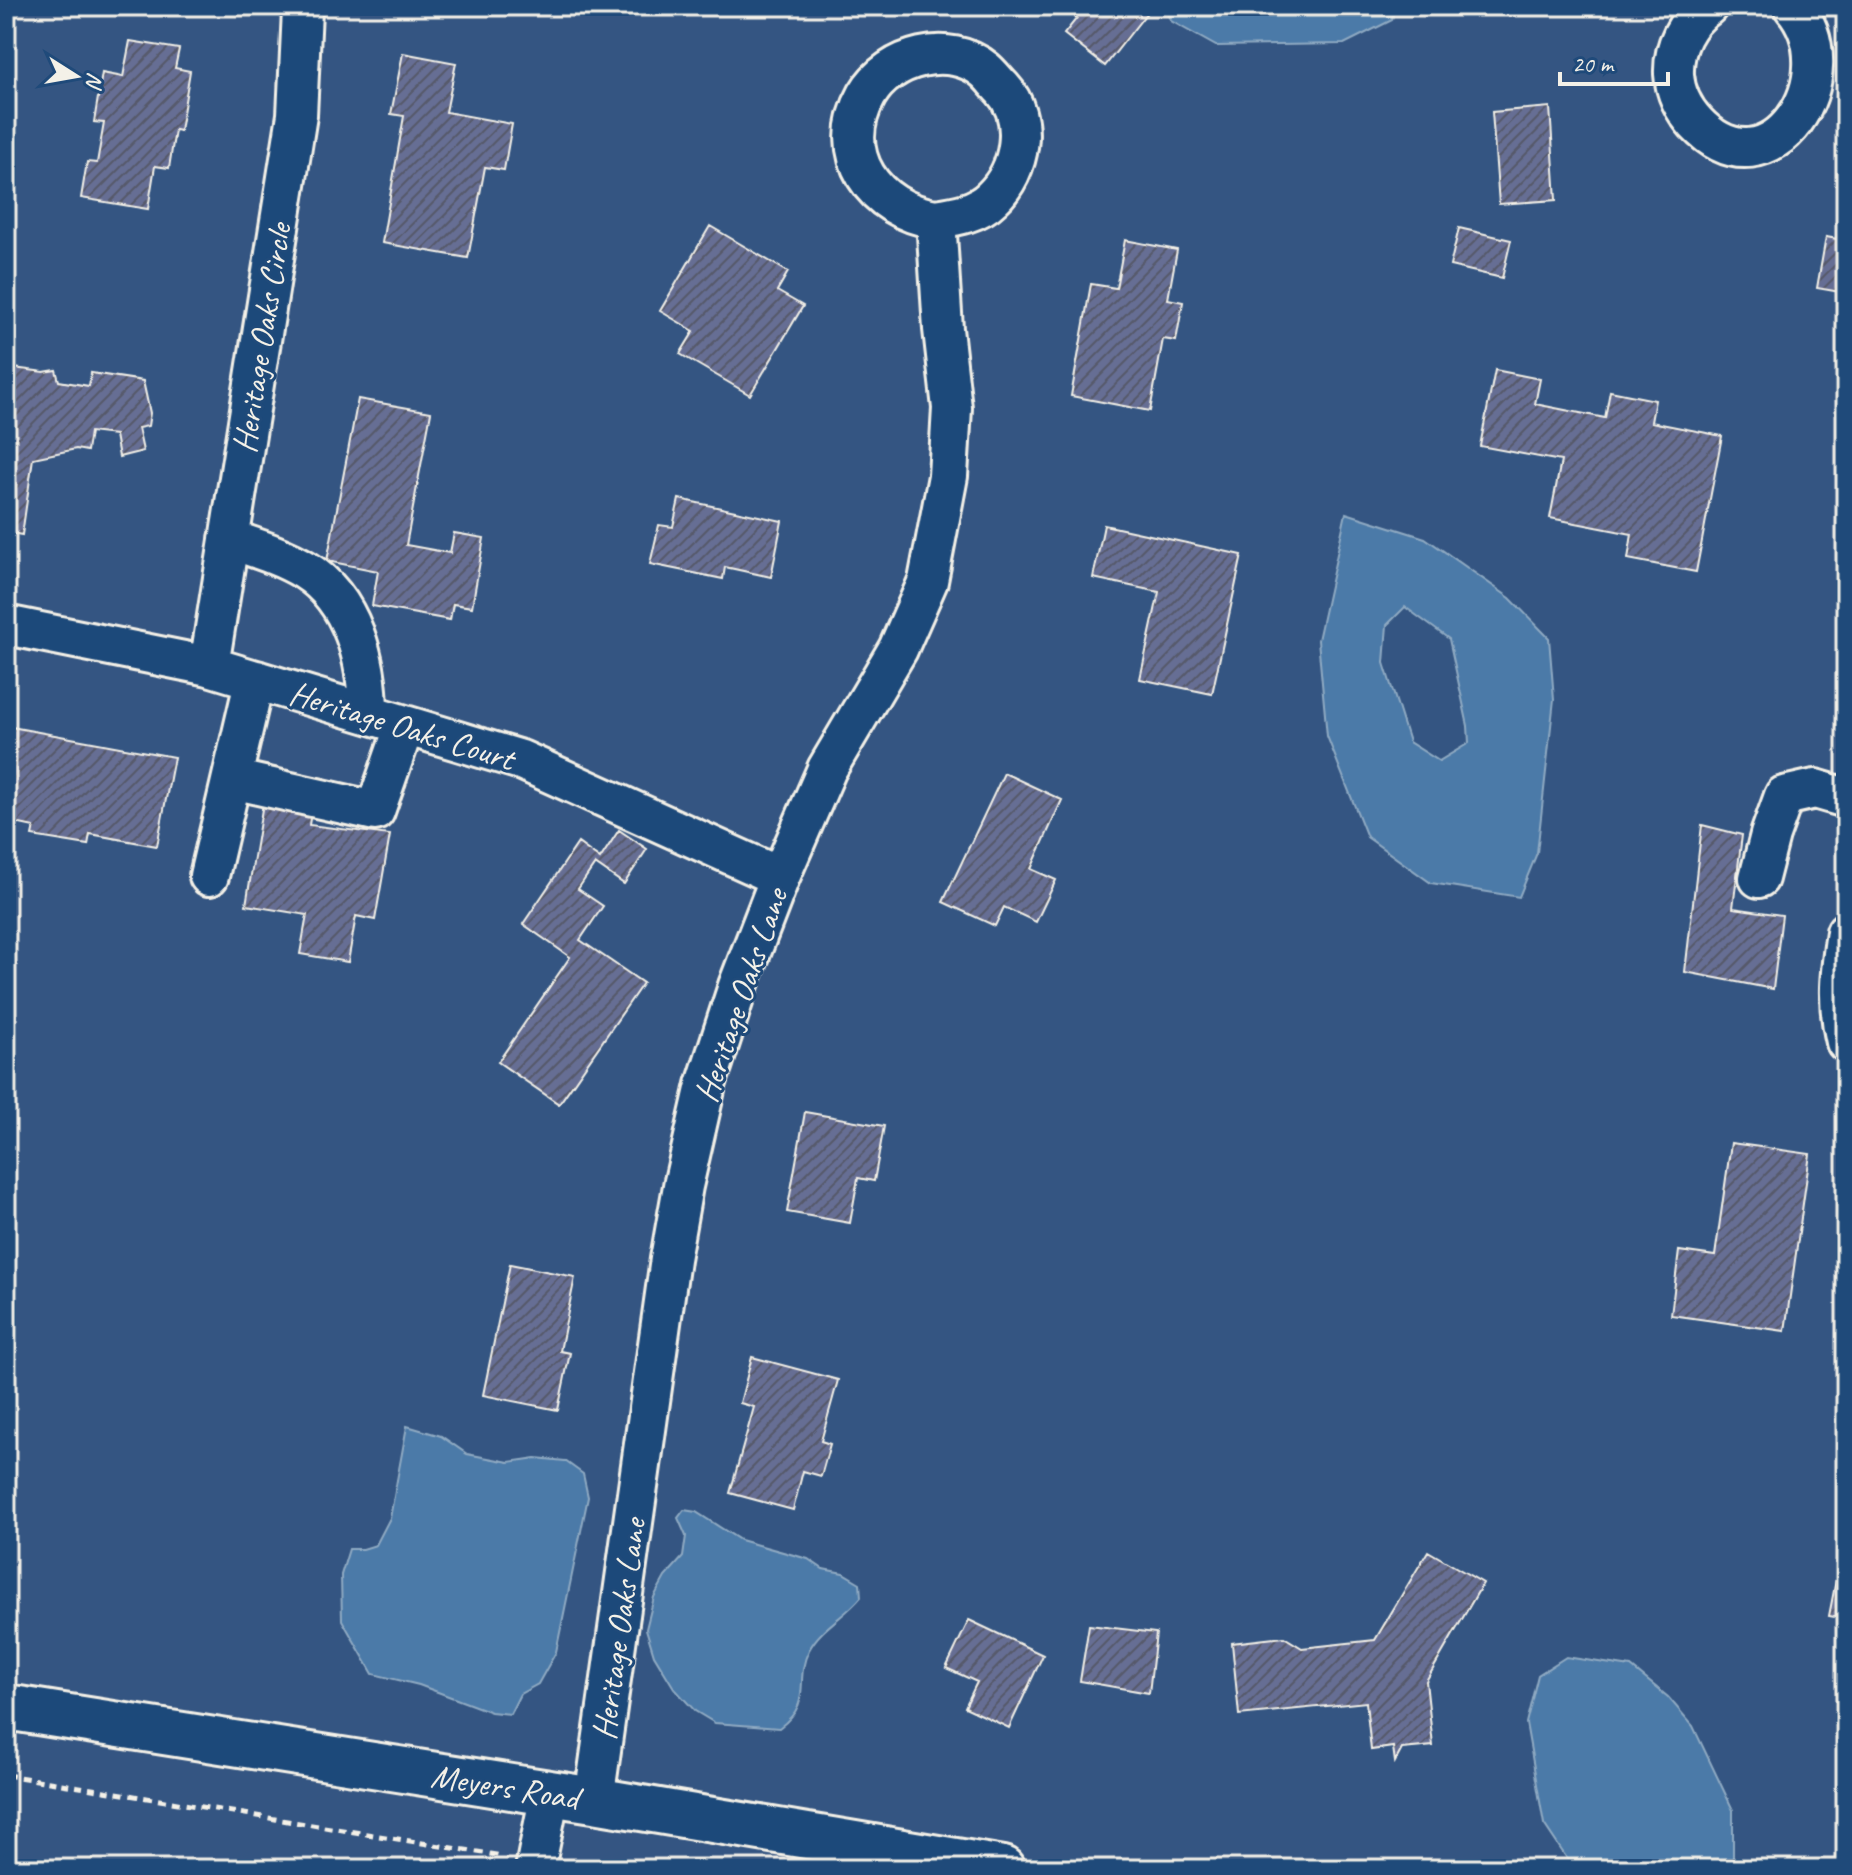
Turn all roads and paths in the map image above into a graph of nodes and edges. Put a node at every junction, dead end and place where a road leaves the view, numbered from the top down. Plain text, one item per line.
1 (1708, 6) edge
2 (1793, 6) edge
3 (299, 7) edge
4 (1837, 82) edge
5 (936, 219) junction
6 (229, 539) junction
7 (6, 625) edge
8 (209, 666) junction
9 (257, 680) junction
10 (368, 714) junction
11 (405, 725) junction
12 (232, 779) junction
13 (1846, 798) edge
14 (209, 876) dead end
15 (780, 877) junction
16 (1759, 878) dead end
17 (1846, 932) edge
18 (1846, 1042) edge
19 (6, 1707) edge
20 (6, 1775) edge
21 (550, 1793) junction
22 (594, 1800) junction
23 (536, 1865) edge
24 (1003, 1869) edge

1 - 4 street
2 - 4 street
3 - 6 street, Heritage Oaks Circle
5 - 5 street
5 - 15 street, Heritage Oaks Lane
6 - 8 street, Heritage Oaks Circle
6 - 10 street
7 - 8 street, Heritage Oaks Court
8 - 9 street, Heritage Oaks Court
9 - 10 street, Heritage Oaks Court
9 - 12 street
10 - 11 street, Heritage Oaks Court
11 - 12 street
11 - 15 street, Heritage Oaks Court
12 - 14 street
13 - 16 street
15 - 22 street, Heritage Oaks Lane
17 - 18 street
19 - 21 street, Meyers Road
20 - 23 path
21 - 22 street, Meyers Road
21 - 23 street
22 - 24 street, Meyers Road

